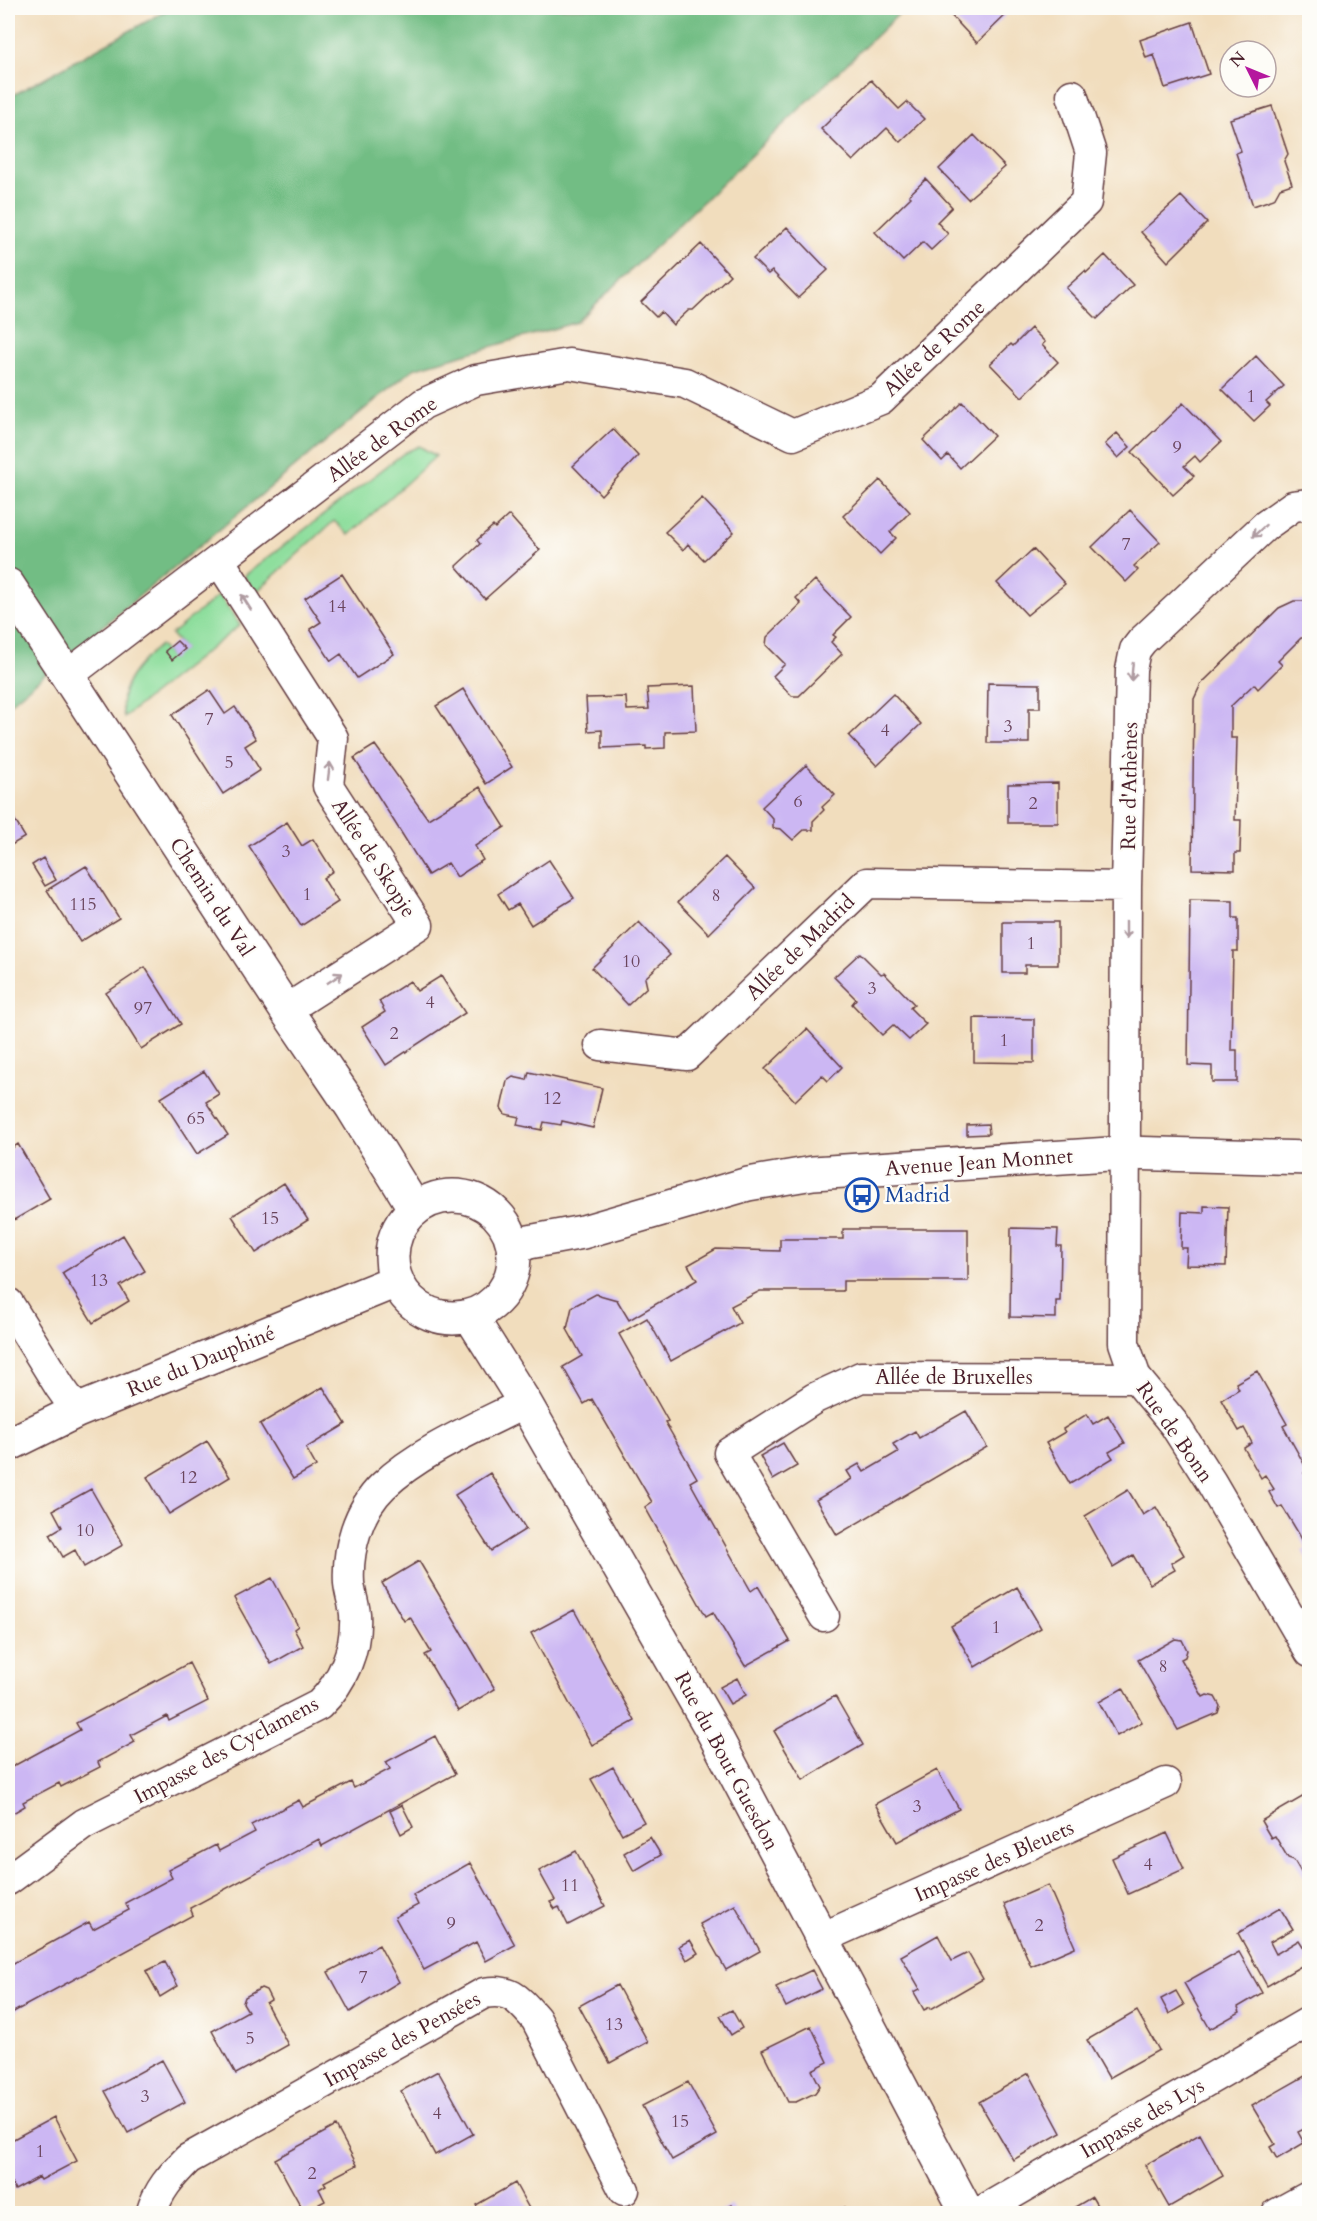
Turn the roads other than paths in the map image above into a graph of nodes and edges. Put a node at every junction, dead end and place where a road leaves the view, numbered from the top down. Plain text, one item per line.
1 (1072, 94) dead end
2 (1310, 504) edge
3 (219, 560) junction
4 (8, 585) edge
5 (67, 676) junction
6 (1126, 887) junction
7 (286, 1010) junction
8 (600, 1045) dead end
9 (1125, 1153) junction
10 (1310, 1158) edge
11 (415, 1209) junction
12 (514, 1248) junction
13 (396, 1281) junction
14 (8, 1303) edge
15 (471, 1317) junction
16 (1136, 1378) junction
17 (525, 1403) junction
18 (77, 1411) junction
19 (8, 1445) edge
20 (825, 1617) dead end
21 (1310, 1652) edge
22 (1166, 1783) dead end
23 (8, 1880) edge
24 (822, 1938) junction
25 (1306, 2023) dead end
26 (624, 2190) dead end
27 (1310, 2196) edge
28 (151, 2214) edge
29 (968, 2214) edge
30 (977, 2214) edge
31 (1277, 2214) edge

1 - 3 street, Allée de Rome
2 -> 6 street, Rue d'Athènes
3 - 5 street, Allée de Rome
7 -> 3 street, Allée de Skopje
4 - 5 street, Chemin du Val
5 - 7 street, Chemin du Val
6 - 8 street, Allée de Madrid
6 -> 9 street, Rue d'Athènes
7 - 11 street, Chemin du Val
9 - 10 street, Avenue Jean Monnet
9 - 12 street, Avenue Jean Monnet
9 - 16 street, Rue de Bonn
11 - 12 street
11 - 13 street
12 - 15 street
13 - 15 street
13 - 18 street, Rue du Dauphiné
14 - 18 street
15 - 17 street, Rue du Bout Guesdon
16 - 20 street, Allée de Bruxelles
16 - 21 street, Rue de Bonn
17 - 23 street, Impasse des Cyclamens
17 - 24 street, Rue du Bout Guesdon
18 - 19 street, Rue du Dauphiné
22 - 24 street, Impasse des Bleuets
24 - 29 street, Rue du Bout Guesdon
25 - 30 street, Impasse des Lys
26 - 28 street, Impasse des Pensées
27 - 31 street

